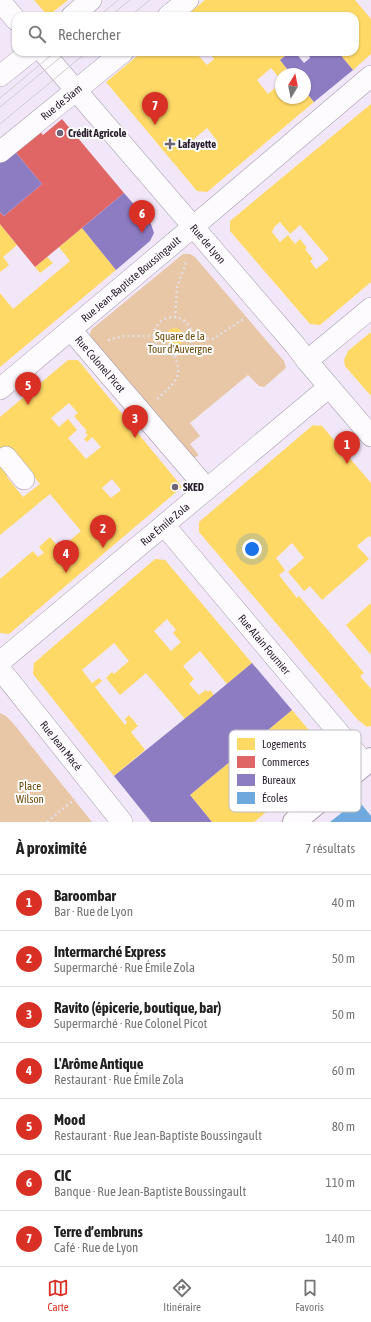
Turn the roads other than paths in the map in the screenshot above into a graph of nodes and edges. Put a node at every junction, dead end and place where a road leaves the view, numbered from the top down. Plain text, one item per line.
1 (90, 0) edge
2 (188, 0) edge
3 (0, 1) edge
4 (76, 12) edge
5 (173, 12) edge
6 (12, 15) edge
7 (25, 56) edge
8 (46, 56) edge
9 (118, 56) edge
10 (0, 76) edge
11 (371, 76) edge
12 (76, 90) junction
13 (0, 152) edge
14 (194, 227) junction
15 (371, 308) edge
16 (78, 337) junction
17 (307, 361) junction
18 (329, 387) junction
19 (0, 389) edge
20 (371, 436) edge
21 (6, 457) dead end
22 (24, 479) dead end
23 (207, 490) junction
24 (164, 525) junction
25 (0, 662) edge
26 (0, 669) edge
27 (340, 730) edge
28 (361, 754) edge
29 (368, 762) edge
30 (306, 812) edge
31 (122, 822) edge
32 (294, 822) edge

1 - 4 street
2 - 5 street
3 - 6 street
7 - 10 street
8 - 12 street, Rue de Lyon
9 - 12 street, Rue de Siam
11 - 14 street, Rue Jean-Baptiste Boussingault
12 - 13 street, Rue de Siam
12 - 14 street, Rue de Lyon
14 - 16 street, Rue Jean-Baptiste Boussingault
14 - 17 street, Rue de Lyon
15 - 17 street
16 - 19 street, Rue Jean-Baptiste Boussingault
16 - 23 street, Rue Colonel Picot
17 - 18 street, Rue de Lyon
18 - 20 street, Rue de Lyon
18 - 23 street, Rue Émile Zola
21 - 22 street
23 - 24 street, Rue Émile Zola
24 - 25 street, Rue Émile Zola
24 - 27 street, Rue Alain Fournier
26 - 31 street, Rue Jean Macé
28 - 29 street, Rue Alain Fournier
30 - 32 main road

